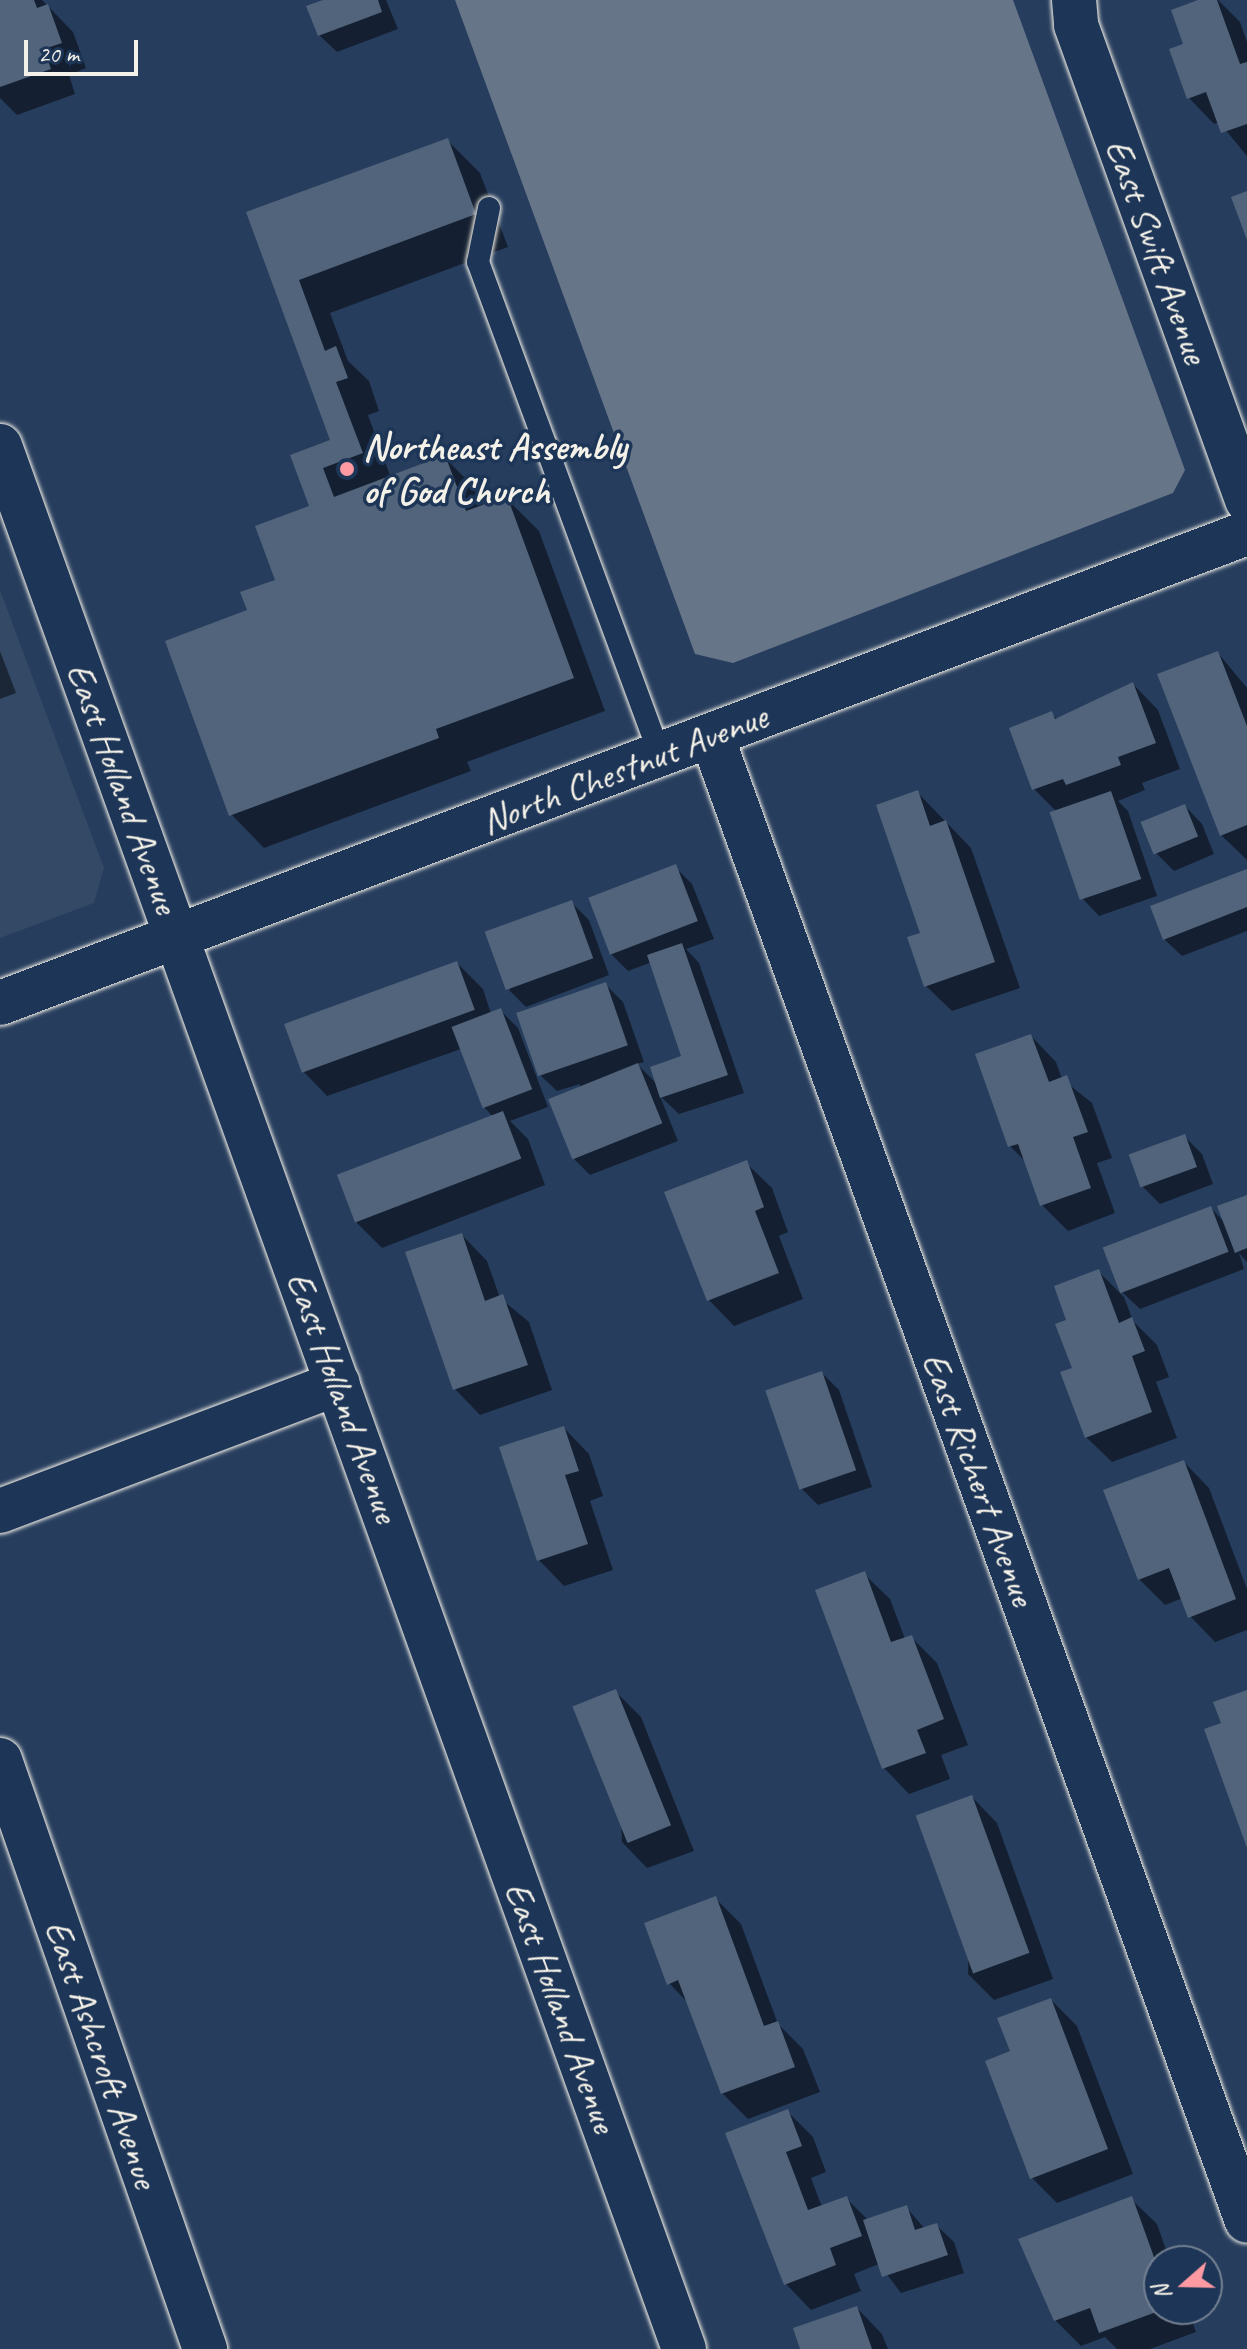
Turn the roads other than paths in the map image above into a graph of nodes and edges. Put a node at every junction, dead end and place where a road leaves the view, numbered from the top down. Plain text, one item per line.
1 (1074, 0) edge
2 (489, 208) dead end
3 (0, 446) edge
4 (1247, 500) edge
5 (1247, 533) edge
6 (712, 737) junction
7 (660, 755) junction
8 (177, 937) junction
9 (0, 1003) edge
10 (338, 1383) junction
11 (0, 1511) edge
12 (0, 1760) edge
13 (1247, 2221) edge
14 (205, 2349) edge
15 (684, 2349) edge

1 - 4 street, East Swift Avenue
2 - 7 lane
3 - 8 street, East Holland Avenue
5 - 6 street, North Chestnut Avenue
6 - 7 street, North Chestnut Avenue
6 - 13 street, East Richert Avenue
7 - 8 street, North Chestnut Avenue
8 - 9 street, North Chestnut Avenue
8 - 10 street, East Holland Avenue
10 - 11 street
10 - 15 street, East Holland Avenue
12 - 14 street, East Ashcroft Avenue

